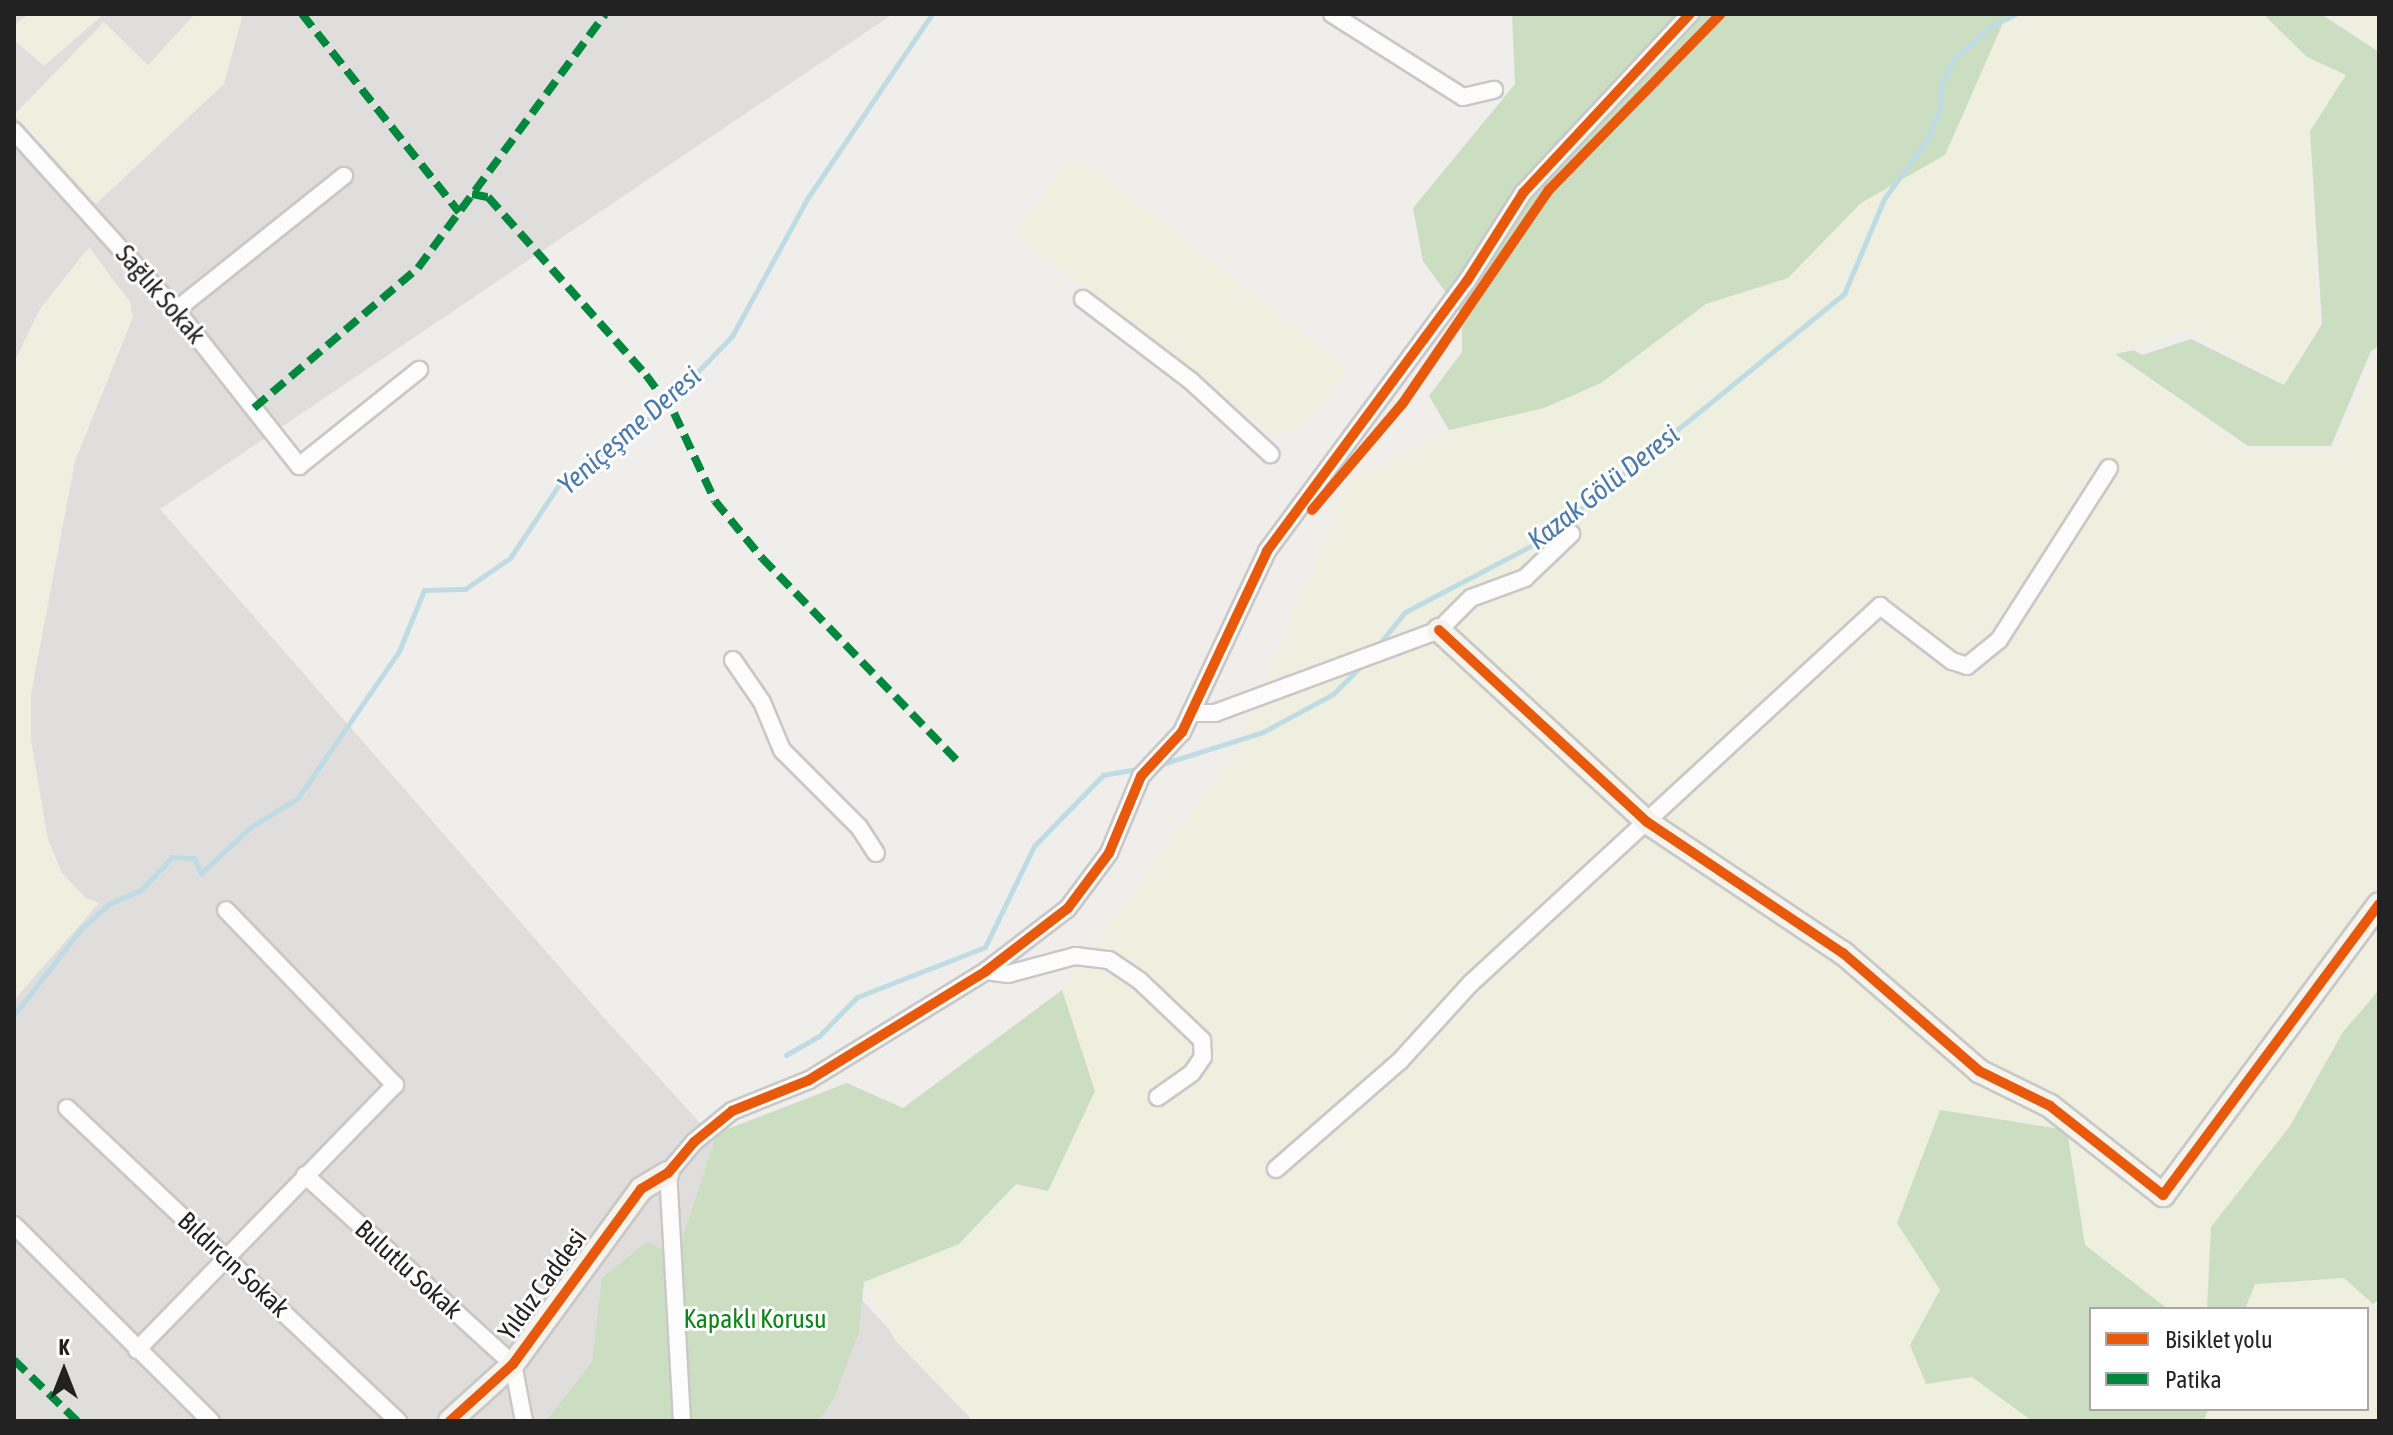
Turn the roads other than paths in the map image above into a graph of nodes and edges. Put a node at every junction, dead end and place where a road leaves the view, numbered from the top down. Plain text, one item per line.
1 (1332, 14) edge
2 (1690, 14) edge
3 (1494, 90) dead end
4 (14, 131) edge
5 (344, 176) dead end
6 (1083, 299) dead end
7 (176, 310) junction
8 (419, 370) dead end
9 (1270, 454) dead end
10 (2109, 468) dead end
11 (1571, 534) dead end
12 (1439, 630) junction
13 (733, 660) dead end
14 (1191, 713) junction
15 (1647, 822) junction
16 (876, 853) dead end
17 (2379, 904) edge
18 (226, 910) dead end
19 (986, 971) junction
20 (1158, 1097) dead end
21 (67, 1108) dead end
22 (1276, 1169) dead end
23 (668, 1173) junction
24 (305, 1175) junction
25 (14, 1225) edge
26 (225, 1257) junction
27 (137, 1350) junction
28 (513, 1364) junction
29 (211, 1421) edge
30 (398, 1421) edge
31 (450, 1421) edge
32 (524, 1421) edge
33 (682, 1421) edge

1 - 3 street
2 - 14 street
4 - 7 street, Sağlık Sokak
5 - 7 street
6 - 9 street
7 - 8 street, Sağlık Sokak
10 - 15 street
11 - 12 street
12 - 14 street
12 - 15 street
13 - 16 street
14 - 19 street
15 - 17 street
15 - 22 street
18 - 24 street
19 - 20 street
19 - 23 street
21 - 26 street, Bıldırcın Sokak
23 - 28 street, Yıldız Caddesi
23 - 33 street
24 - 26 street
24 - 28 street, Bulutlu Sokak
25 - 27 street
26 - 27 street
26 - 30 street, Bıldırcın Sokak
27 - 29 street
28 - 31 street, Yıldız Caddesi
28 - 32 street

